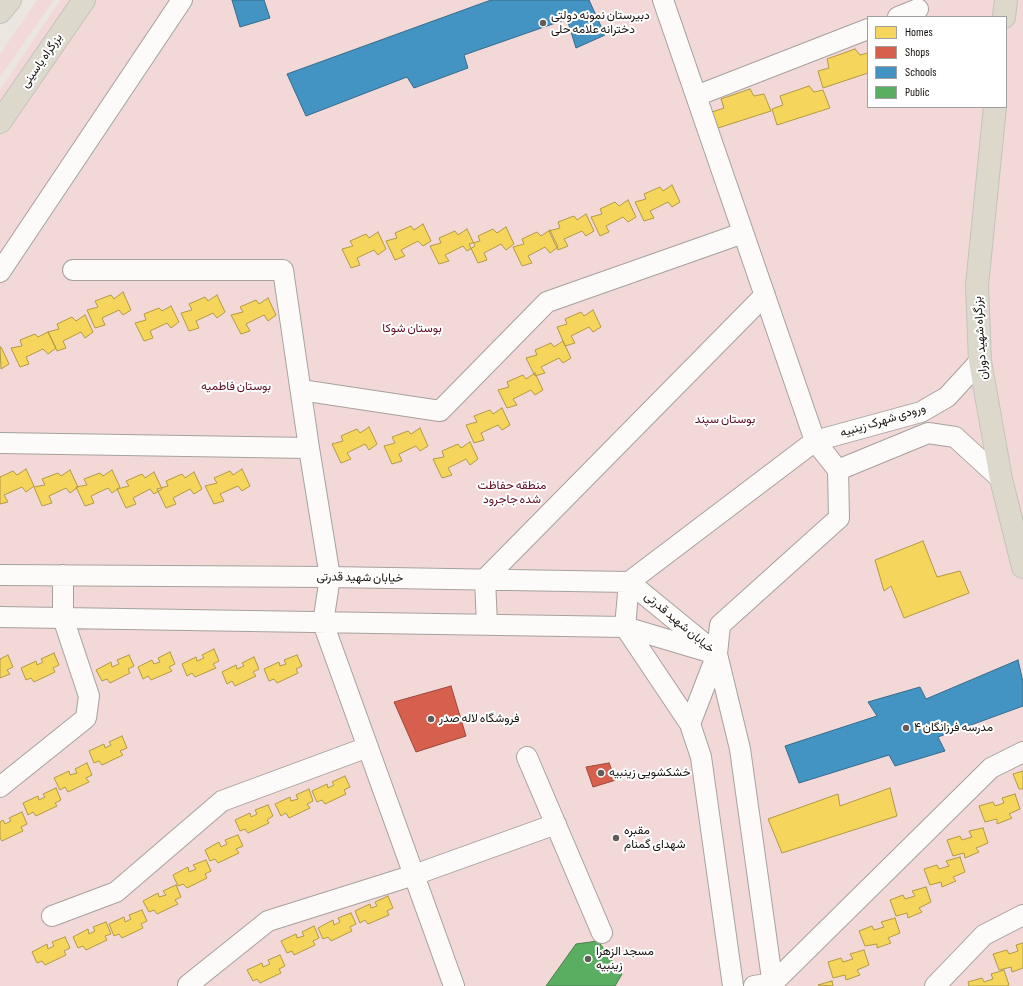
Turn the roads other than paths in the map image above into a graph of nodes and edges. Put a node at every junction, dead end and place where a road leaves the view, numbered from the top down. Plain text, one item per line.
1 (10, 0) edge
2 (84, 0) edge
3 (182, 0) edge
4 (663, 0) edge
5 (1006, 0) edge
6 (918, 9) dead end
7 (0, 12) edge
8 (900, 16) edge
9 (1004, 16) edge
10 (867, 29) edge
11 (696, 96) junction
12 (996, 108) edge
13 (0, 122) edge
14 (743, 233) junction
15 (73, 270) dead end
16 (0, 272) edge
17 (765, 295) junction
18 (980, 361) junction
19 (301, 390) junction
20 (815, 441) junction
21 (0, 443) edge
22 (309, 448) junction
23 (838, 470) junction
24 (1001, 479) junction
25 (1023, 567) edge
26 (0, 575) edge
27 (63, 575) junction
28 (330, 577) junction
29 (485, 579) junction
30 (629, 582) junction
31 (0, 617) edge
32 (63, 618) junction
33 (323, 623) junction
34 (487, 625) junction
35 (624, 627) junction
36 (717, 654) junction
37 (690, 724) junction
38 (368, 747) junction
39 (1023, 752) edge
40 (527, 757) dead end
41 (0, 787) edge
42 (556, 824) junction
43 (414, 875) junction
44 (1023, 915) edge
45 (52, 916) dead end
46 (602, 933) dead end
47 (188, 984) dead end
48 (767, 985) edge
49 (454, 986) edge
50 (733, 986) edge
51 (935, 986) edge

1 - 7 highway
2 - 13 highway, بزرگراه یاسینی
3 - 16 street
4 - 11 street
5 - 9 highway
6 - 8 street
10 - 11 street
11 - 14 street
12 - 18 highway, بزرگراه شهید دوران
14 - 17 street
14 - 19 street
15 - 19 street
17 - 20 street
17 - 29 street
18 - 20 street, ورودی شهرک زینبیه
18 - 24 highway, بزرگراه شهید دوران
19 - 22 street
20 - 23 street
20 - 30 street
21 - 22 street
22 - 28 street
23 - 24 street
23 - 36 street
24 - 25 highway, بزرگراه شهید دوران
26 - 27 street, خیابان شهید قدرتی
27 - 28 street, خیابان شهید قدرتی
27 - 32 street
28 - 29 street, خیابان شهید قدرتی
28 - 33 street
29 - 30 street, خیابان شهید قدرتی
29 - 34 street
30 - 35 street
30 - 36 street, خیابان شهید قدرتی
31 - 32 street, خیابان شهید قدرتی
32 - 33 street, خیابان شهید قدرتی
32 - 41 street
33 - 34 street, خیابان شهید قدرتی
33 - 38 street
34 - 35 street, خیابان شهید قدرتی
35 - 36 street, خیابان شهید قدرتی
35 - 37 street
36 - 37 street
36 - 48 street
37 - 50 street
38 - 43 street
38 - 45 street
39 - 48 street
40 - 42 street
42 - 43 street
42 - 46 street
43 - 47 street
43 - 49 street
44 - 51 street

